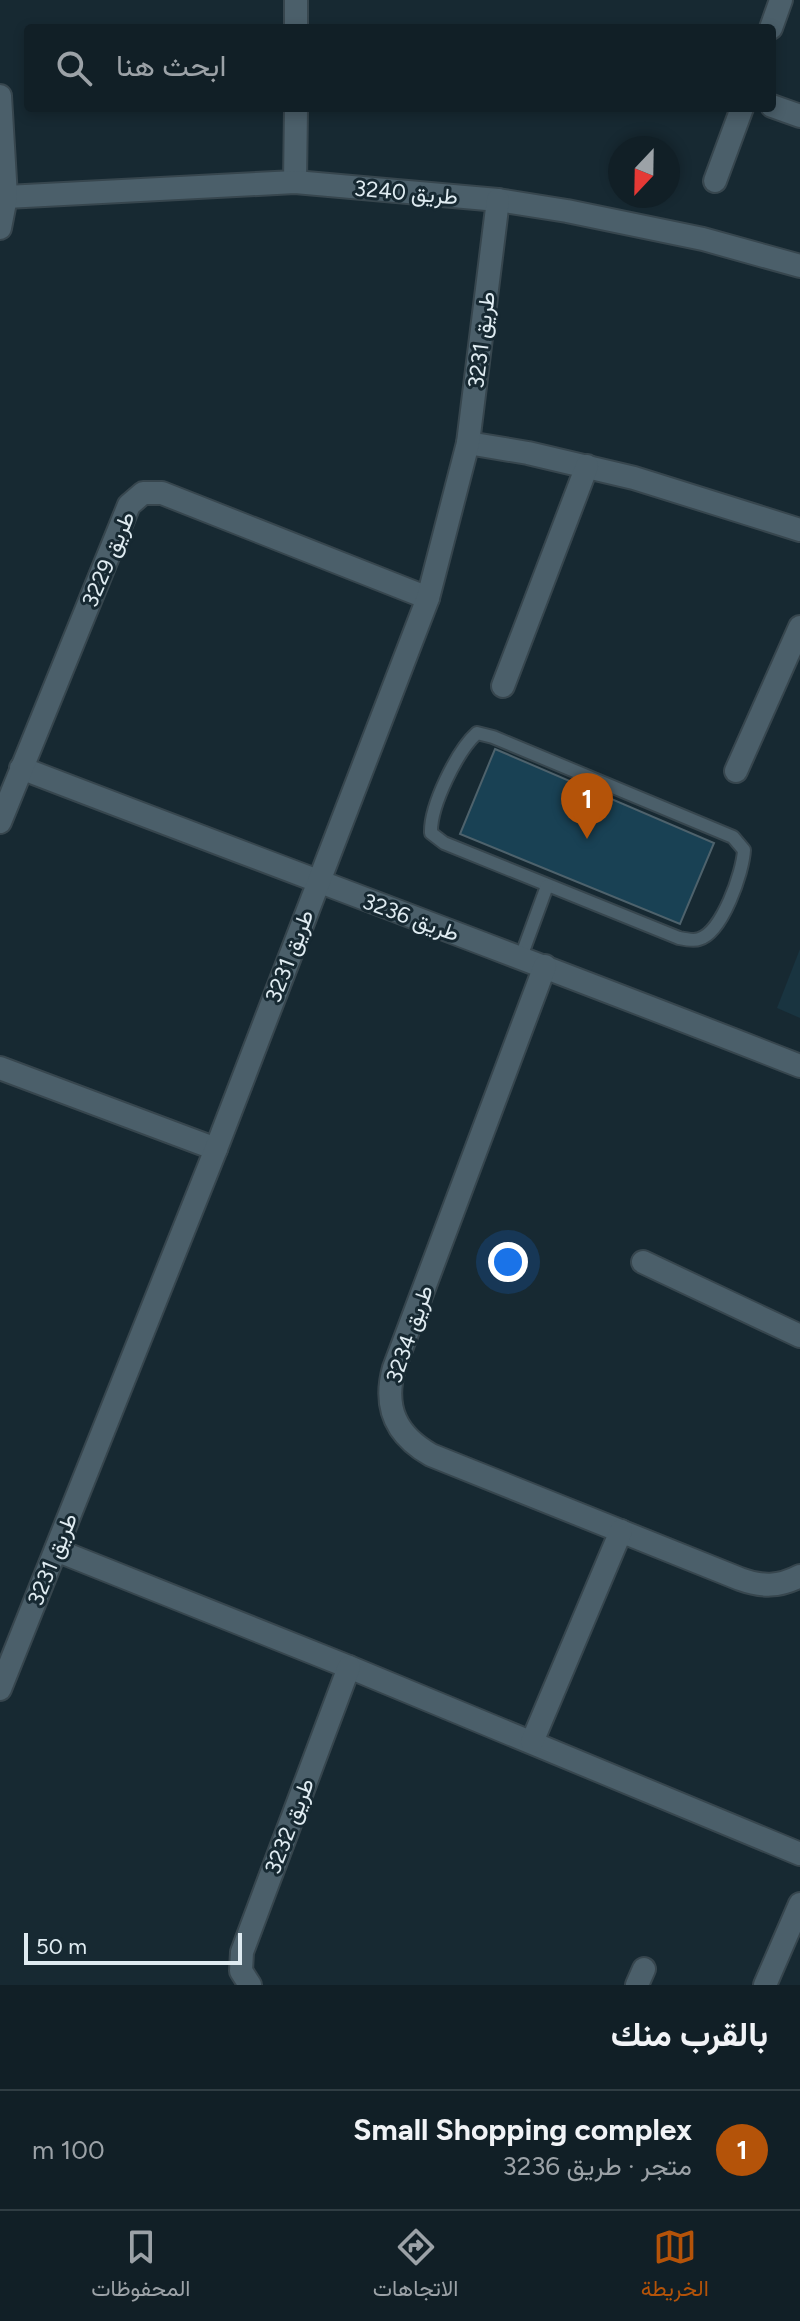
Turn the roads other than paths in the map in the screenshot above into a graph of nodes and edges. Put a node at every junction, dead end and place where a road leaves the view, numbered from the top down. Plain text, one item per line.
1 (296, 0) edge
2 (781, 0) edge
3 (296, 24) edge
4 (772, 24) edge
5 (0, 96) edge
6 (776, 107) edge
7 (296, 112) edge
8 (741, 112) edge
9 (800, 116) edge
10 (715, 181) dead end
11 (295, 182) junction
12 (6, 197) junction
13 (498, 200) junction
14 (0, 228) edge
15 (800, 266) edge
16 (468, 443) junction
17 (587, 466) junction
18 (800, 530) edge
19 (428, 598) junction
20 (800, 627) edge
21 (503, 686) dead end
22 (21, 768) junction
23 (736, 771) dead end
24 (0, 822) edge
25 (317, 882) junction
26 (547, 886) junction
27 (521, 957) junction
28 (545, 966) junction
29 (800, 1066) edge
30 (0, 1068) edge
31 (216, 1149) junction
32 (643, 1262) dead end
33 (800, 1336) edge
34 (621, 1531) junction
35 (56, 1550) junction
36 (800, 1576) edge
37 (349, 1667) junction
38 (0, 1689) edge
39 (532, 1742) junction
40 (800, 1854) edge
41 (800, 1904) edge
42 (250, 1985) edge
43 (765, 1985) edge

1 - 3 street
2 - 4 street
5 - 12 street
6 - 9 street
7 - 11 street
8 - 10 street
11 - 12 street, طريق 3240
11 - 13 street, طريق 3240
12 - 14 street
13 - 15 street, طريق 3240
13 - 16 street, طريق 3231
16 - 17 street
16 - 19 street, طريق 3231
17 - 18 street
17 - 21 street
19 - 22 street, طريق 3229
19 - 25 street, طريق 3231
20 - 23 street
22 - 24 street, طريق 3229
22 - 25 street, طريق 3236
25 - 27 street, طريق 3236
25 - 31 street, طريق 3231
26 - 26 lane
26 - 27 lane
27 - 28 street, طريق 3236
28 - 29 street, طريق 3236
28 - 34 street, طريق 3234
30 - 31 street
31 - 35 street, طريق 3231
32 - 33 street
34 - 36 street, طريق 3234
34 - 39 street
35 - 37 street
35 - 38 street, طريق 3231
37 - 39 street
37 - 42 street, طريق 3232
39 - 40 street
41 - 43 street

